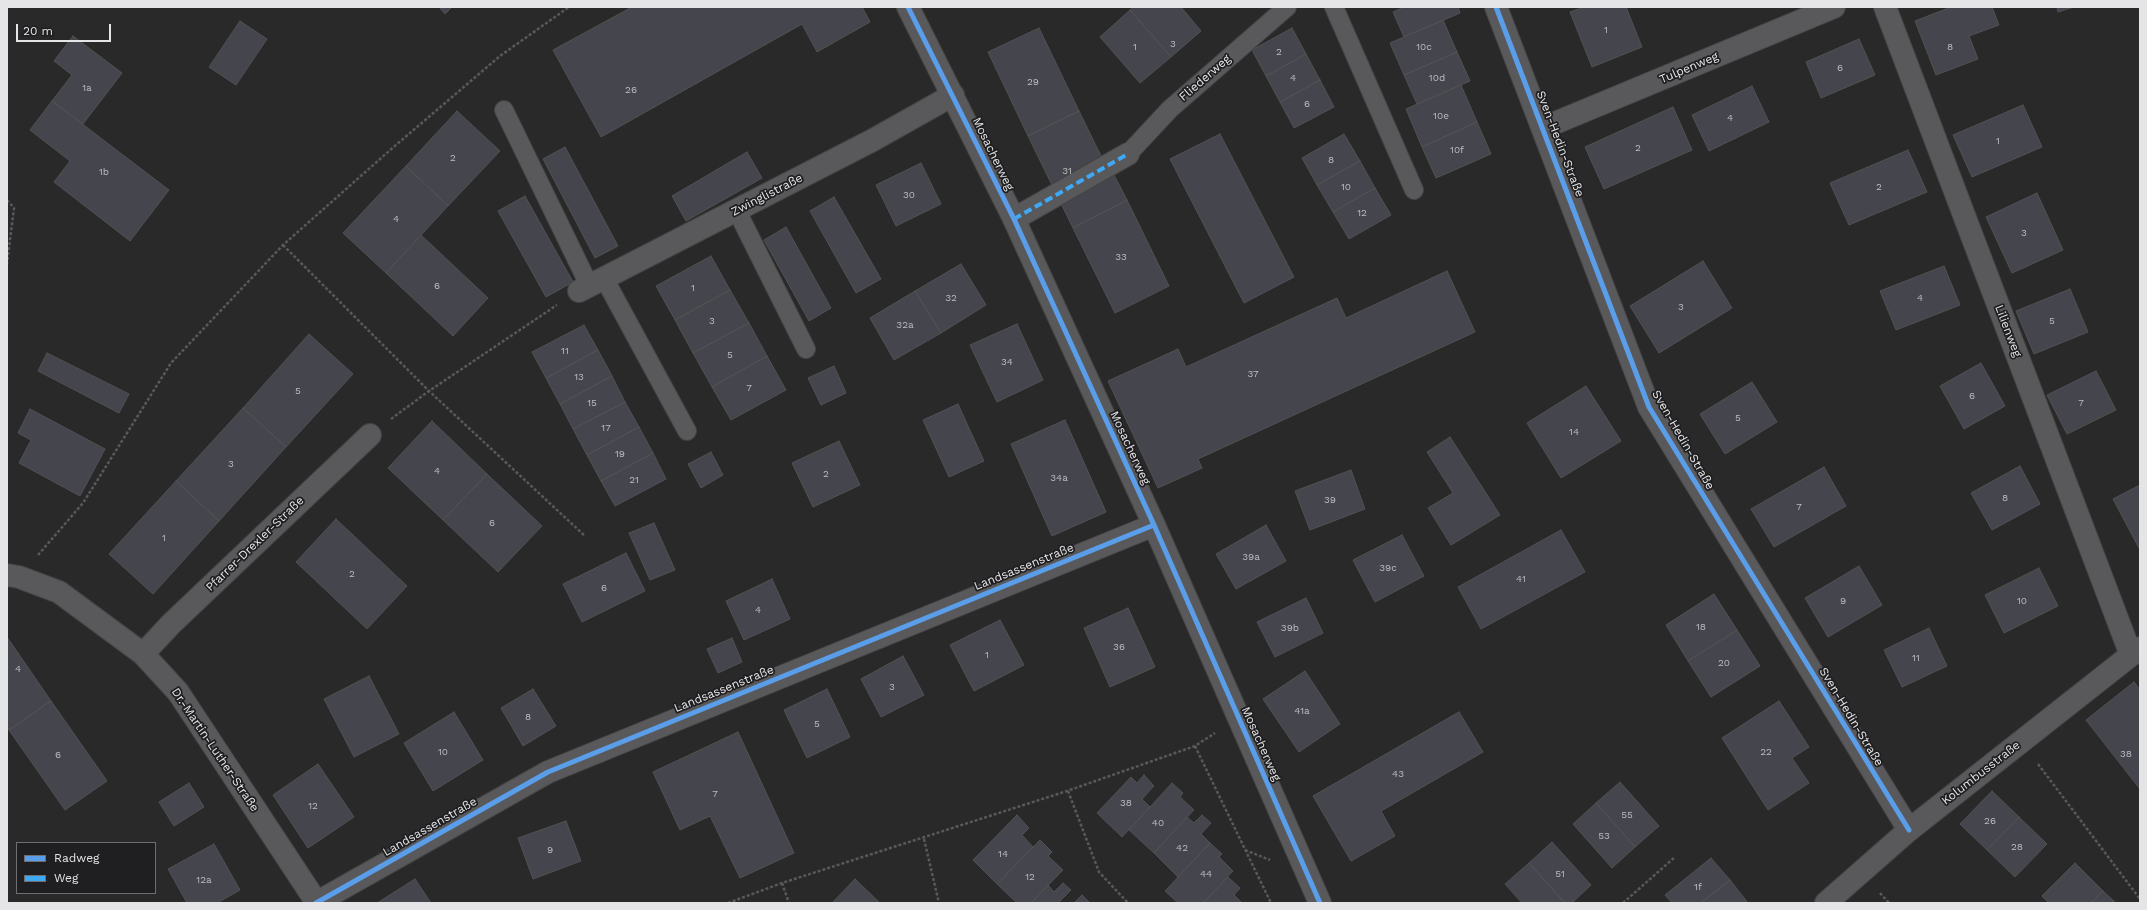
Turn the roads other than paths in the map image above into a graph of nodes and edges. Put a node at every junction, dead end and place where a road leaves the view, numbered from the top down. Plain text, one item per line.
1 (908, 7) edge
2 (1286, 7) edge
3 (1334, 7) edge
4 (1496, 7) edge
5 (1834, 7) edge
6 (1885, 7) edge
7 (953, 95) junction
8 (504, 110) dead end
9 (1543, 128) junction
10 (1128, 154) joint
11 (1414, 190) dead end
12 (737, 211) junction
13 (1014, 219) junction
14 (591, 285) junction
15 (806, 349) dead end
16 (687, 431) dead end
17 (370, 435) road end
18 (1154, 525) junction
19 (13, 576) edge
20 (2136, 652) edge
21 (143, 654) junction
22 (1909, 830) junction
23 (317, 903) edge
24 (1320, 903) edge
25 (1826, 903) edge

1 - 7 street, Mosacherweg
2 - 10 lane, Fliederweg
3 - 11 lane
4 - 9 street, Sven-Hedin-Straße
5 - 9 street, Tulpenweg
6 - 20 street, Lilienweg
7 - 12 street, Zwinglistraße
7 - 13 street, Mosacherweg
8 - 14 lane
9 - 22 street, Sven-Hedin-Straße
10 - 13 street
12 - 14 street, Zwinglistraße
12 - 15 lane
13 - 18 street, Mosacherweg
14 - 16 lane
17 - 21 street, Pfarrer-Drexler-Straße
18 - 23 street, Landsassenstraße
18 - 24 street, Mosacherweg
19 - 21 street, Dr.-Martin-Luther-Straße
20 - 22 street, Kolumbusstraße
21 - 23 street, Dr.-Martin-Luther-Straße
22 - 25 street, Kolumbusstraße

